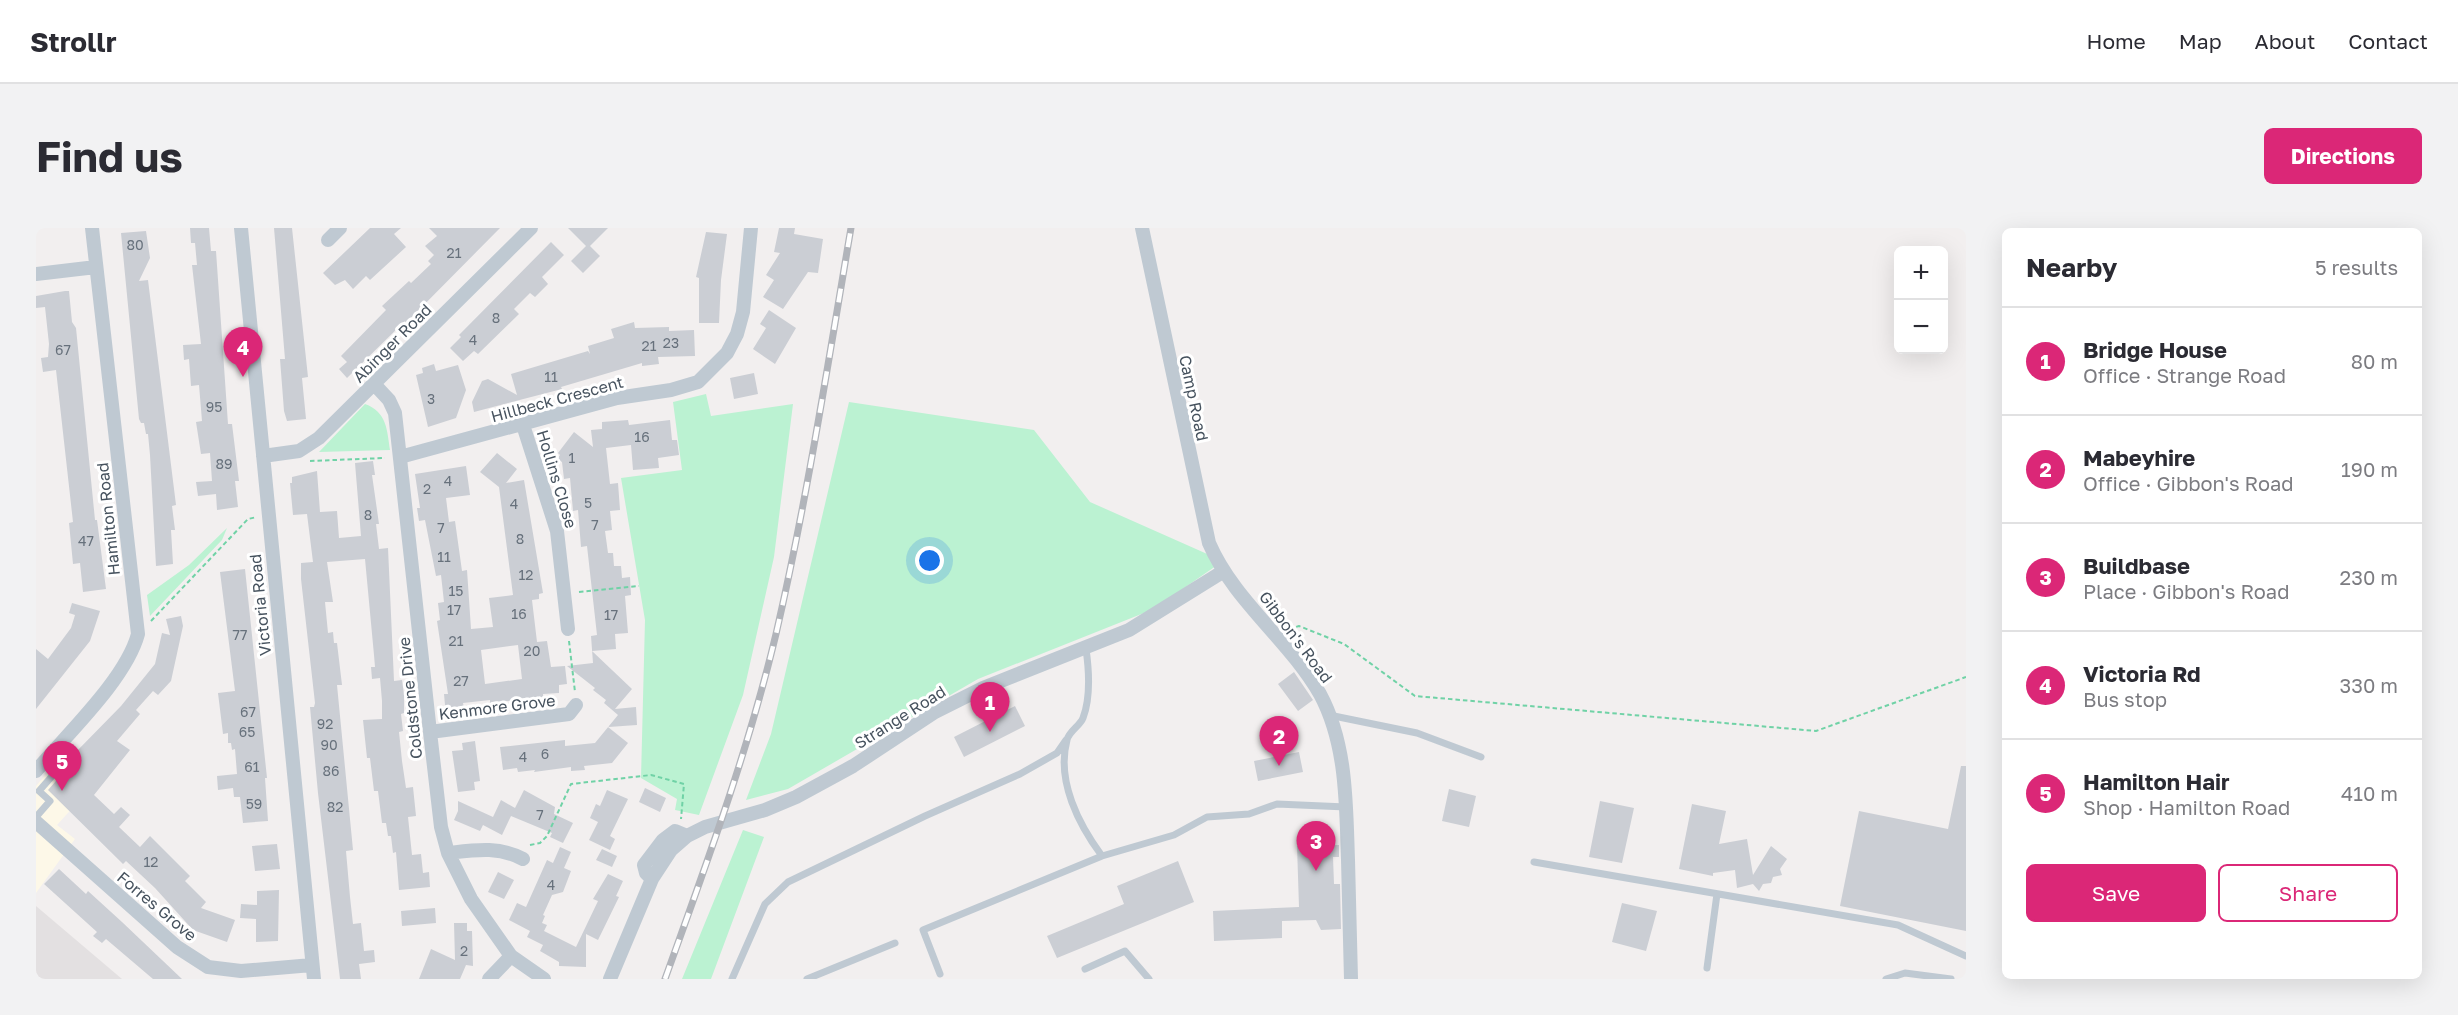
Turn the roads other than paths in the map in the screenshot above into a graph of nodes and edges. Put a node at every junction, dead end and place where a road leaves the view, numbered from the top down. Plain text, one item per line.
1 (92, 228) edge
2 (241, 228) edge
3 (340, 228) edge
4 (531, 228) edge
5 (751, 228) edge
6 (1142, 228) edge
7 (328, 240) dead end
8 (96, 267) junction
9 (36, 274) edge
10 (375, 385) junction
11 (523, 425) junction
12 (262, 456) junction
13 (400, 457) junction
14 (1224, 571) junction
15 (568, 629) road end
16 (1086, 649) junction
17 (574, 713) road end
18 (1329, 715) junction
19 (430, 732) junction
20 (1067, 738) junction
21 (56, 747) junction
22 (1481, 757) dead end
23 (36, 771) edge
24 (1346, 807) junction
25 (36, 817) edge
26 (36, 822) edge
27 (517, 852) road end
28 (448, 854) junction
29 (1102, 856) junction
30 (1534, 862) dead end
31 (1717, 894) junction
32 (895, 943) dead end
33 (511, 956) junction
34 (1966, 956) edge
35 (1707, 968) dead end
36 (1085, 969) dead end
37 (313, 972) edge
38 (940, 974) dead end
39 (489, 979) edge
40 (544, 979) edge
41 (610, 979) edge
42 (732, 979) edge
43 (807, 979) edge
44 (1149, 979) edge
45 (1351, 979) edge
46 (1886, 979) edge
47 (1951, 979) edge

1 - 8 street, Hamilton Road
2 - 12 street, Victoria Road
3 - 7 street
4 - 10 street, Abinger Road
5 - 11 street, Hillbeck Crescent
6 - 14 street, Camp Road
8 - 9 street
8 - 21 street, Hamilton Road
10 - 12 street, Abinger Road
10 - 13 street, Coldstone Drive
11 - 13 street, Hillbeck Crescent
11 - 15 street, Hollins Close
12 - 37 street, Victoria Road
13 - 19 street, Coldstone Drive
14 - 16 street, Strange Road
14 - 18 street, Gibbon's Road
16 - 20 lane
16 - 41 street, Strange Road
17 - 19 street, Kenmore Grove
18 - 22 lane
18 - 24 street, Gibbon's Road
19 - 28 street, Coldstone Drive
20 - 29 lane
20 - 42 lane
21 - 23 street, Hamilton Road
21 - 25 lane
24 - 29 lane
24 - 45 street, Gibbon's Road
26 - 37 street, Forres Grove
27 - 28 street
28 - 33 street, Coldstone Drive
29 - 38 lane
30 - 31 lane
31 - 34 lane
31 - 35 lane
32 - 43 lane
33 - 39 street
33 - 40 street, Coldstone Drive
36 - 44 lane
46 - 47 lane

